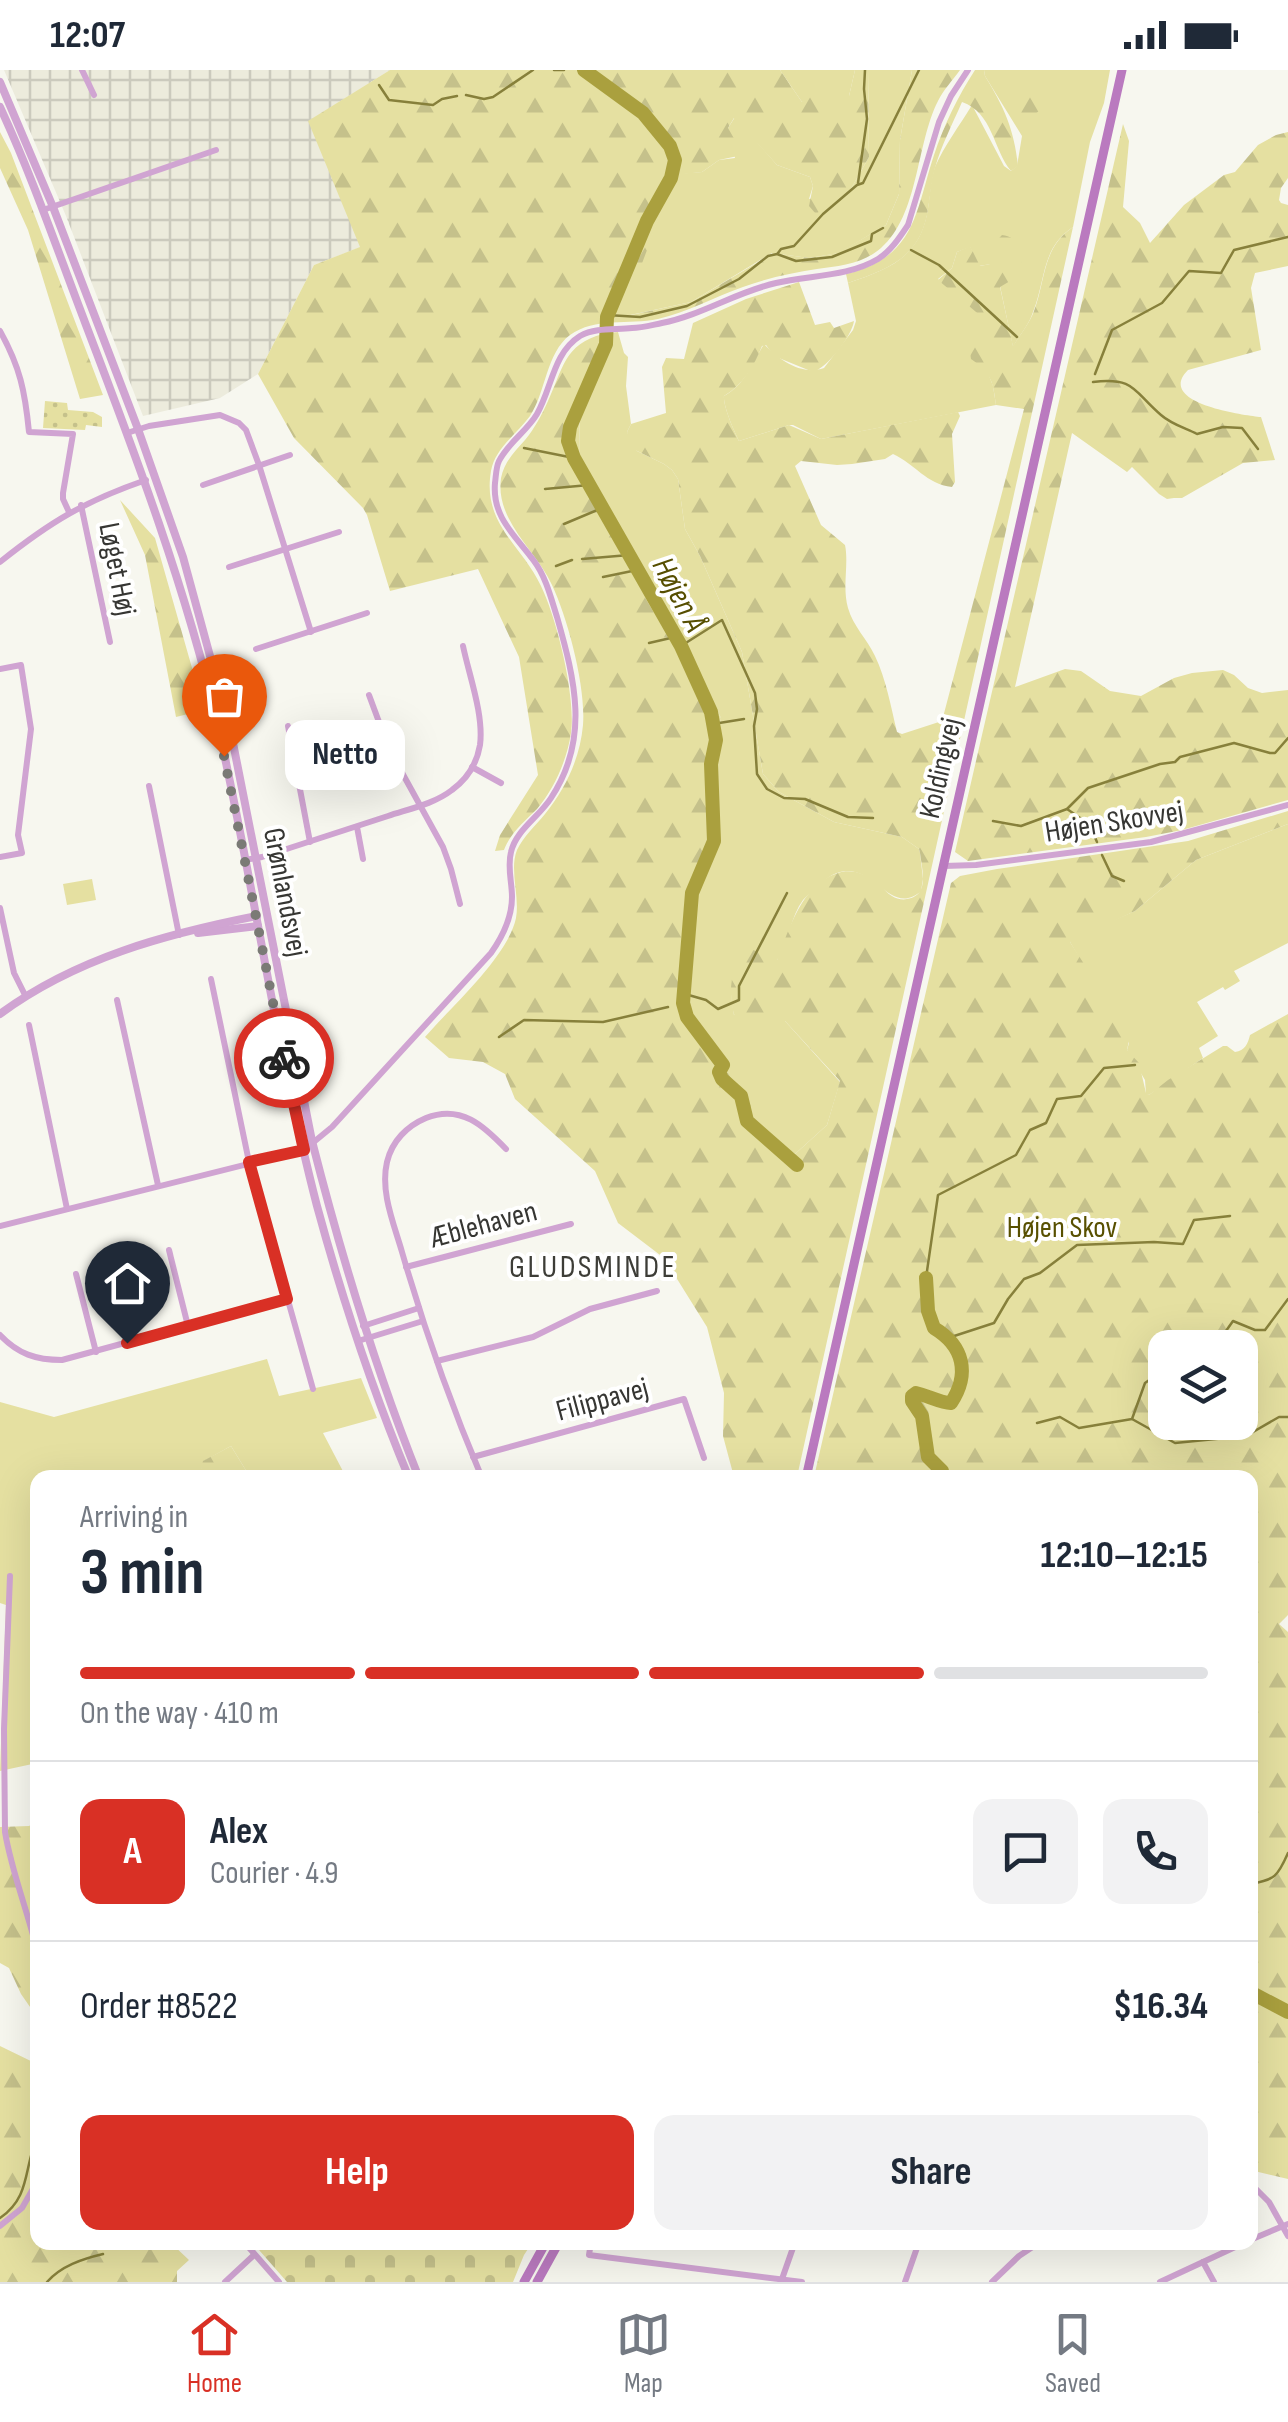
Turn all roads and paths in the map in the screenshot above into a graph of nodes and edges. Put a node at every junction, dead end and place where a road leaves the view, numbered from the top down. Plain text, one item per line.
1 (82, 70) edge
2 (968, 70) edge
3 (1122, 70) edge
4 (0, 82) edge
5 (94, 95) dead end
6 (0, 107) edge
7 (216, 150) dead end
8 (53, 207) junction
9 (43, 210) junction
10 (0, 330) edge
11 (138, 429) junction
12 (128, 434) junction
13 (290, 455) dead end
14 (259, 465) junction
15 (156, 478) junction
16 (145, 481) junction
17 (202, 485) dead end
18 (82, 505) junction
19 (69, 512) junction
20 (339, 532) dead end
21 (285, 548) junction
22 (0, 562) edge
23 (230, 567) dead end
24 (367, 613) dead end
25 (311, 632) junction
26 (110, 642) dead end
27 (463, 646) dead end
28 (256, 649) dead end
29 (0, 669) edge
30 (369, 696) dead end
31 (288, 726) dead end
32 (472, 768) junction
33 (500, 783) dead end
34 (149, 786) dead end
35 (1288, 805) edge
36 (420, 806) junction
37 (356, 827) junction
38 (310, 842) junction
39 (0, 857) edge
40 (256, 858) junction
41 (246, 860) junction
42 (362, 860) dead end
43 (944, 866) junction
44 (460, 904) dead end
45 (0, 908) edge
46 (267, 919) junction
47 (257, 921) junction
48 (181, 934) junction
49 (211, 979) dead end
50 (25, 995) junction
51 (117, 1000) dead end
52 (0, 1014) edge
53 (29, 1024) dead end
54 (312, 1141) junction
55 (506, 1149) dead end
56 (304, 1150) junction
57 (249, 1162) junction
58 (158, 1185) junction
59 (67, 1208) junction
60 (570, 1224) dead end
61 (0, 1226) edge
62 (168, 1250) dead end
63 (406, 1268) junction
64 (76, 1274) dead end
65 (657, 1291) dead end
66 (287, 1299) junction
67 (419, 1308) junction
68 (423, 1321) junction
69 (188, 1326) junction
70 (365, 1326) junction
71 (354, 1329) junction
72 (0, 1335) edge
73 (369, 1338) junction
74 (358, 1342) junction
75 (96, 1352) junction
76 (437, 1360) junction
77 (313, 1389) dead end
78 (473, 1457) junction
79 (704, 1458) dead end
80 (406, 1470) edge
81 (416, 1470) edge
82 (479, 1470) edge
83 (808, 1470) edge
84 (10, 1576) dead end
85 (30, 1919) edge
86 (1258, 2191) edge
87 (30, 2194) edge
88 (1285, 2225) edge
89 (0, 2226) edge
90 (1288, 2236) edge
91 (1258, 2237) edge
92 (250, 2250) edge
93 (542, 2250) edge
94 (555, 2250) edge
95 (590, 2250) edge
96 (792, 2250) edge
97 (916, 2250) edge
98 (1028, 2250) edge
99 (1230, 2250) edge
100 (254, 2255) junction
101 (1203, 2262) junction
102 (781, 2281) edge
103 (225, 2282) edge
104 (279, 2282) edge
105 (524, 2282) edge
106 (537, 2282) edge
107 (802, 2282) edge
108 (905, 2282) edge
109 (992, 2282) edge
110 (1160, 2282) edge
111 (1214, 2282) edge

1 - 5 street
2 - 54 street
3 - 43 main road, Koldingvej
4 - 8 street, Grønlandsvej
6 - 9 street, Grønlandsvej
7 - 8 street
8 - 9 street
8 - 11 street, Grønlandsvej
9 - 12 street, Grønlandsvej
10 - 19 street, Løget Høj
11 - 12 street
11 - 14 street
11 - 15 street, Grønlandsvej
12 - 16 street, Grønlandsvej
13 - 14 street
14 - 17 street
14 - 21 street
15 - 16 street, Løget Høj
15 - 40 street, Grønlandsvej
16 - 18 street, Løget Høj
16 - 41 street, Grønlandsvej
18 - 19 street, Løget Høj
18 - 26 street, Løget Høj
19 - 22 street, Løget Høj
20 - 21 street
21 - 23 street
21 - 25 street
24 - 25 street
25 - 28 street
27 - 32 street
29 - 39 street
30 - 36 street
31 - 38 street
32 - 33 street
32 - 36 street
34 - 48 street
35 - 43 street, Højen Skovvej
36 - 37 street
36 - 44 street
37 - 38 street
37 - 42 street
38 - 40 street
40 - 41 street
40 - 46 street, Grønlandsvej
41 - 47 street, Grønlandsvej
43 - 83 main road, Koldingvej
45 - 50 street
46 - 47 street
46 - 54 street, Grønlandsvej
47 - 48 street
47 - 56 street, Grønlandsvej
48 - 50 street
49 - 57 street
50 - 52 street
51 - 58 street
53 - 59 street
54 - 56 street
54 - 70 street, Grønlandsvej
55 - 63 street
56 - 57 street
56 - 71 street, Grønlandsvej
57 - 58 street
57 - 66 street
58 - 59 street
59 - 61 street
60 - 63 street, Æblehaven
62 - 69 street
63 - 67 street
64 - 75 street
65 - 76 street
66 - 69 street
66 - 77 street
67 - 68 street
67 - 70 street
68 - 73 street
68 - 76 street
69 - 75 street
70 - 71 street
70 - 73 street, Grønlandsvej
71 - 74 street, Grønlandsvej
72 - 75 street
73 - 74 street
73 - 81 street, Grønlandsvej
74 - 80 street, Grønlandsvej
76 - 78 street
78 - 79 street, Filippavej
78 - 82 street
84 - 85 street
86 - 88 street
87 - 89 street
88 - 90 street
88 - 91 street
92 - 100 street
93 - 105 main road
94 - 106 main road
95 - 102 street
96 - 102 street
97 - 108 street
98 - 109 street
99 - 101 street
100 - 103 street
100 - 104 street
101 - 110 street
101 - 111 street
102 - 107 street

